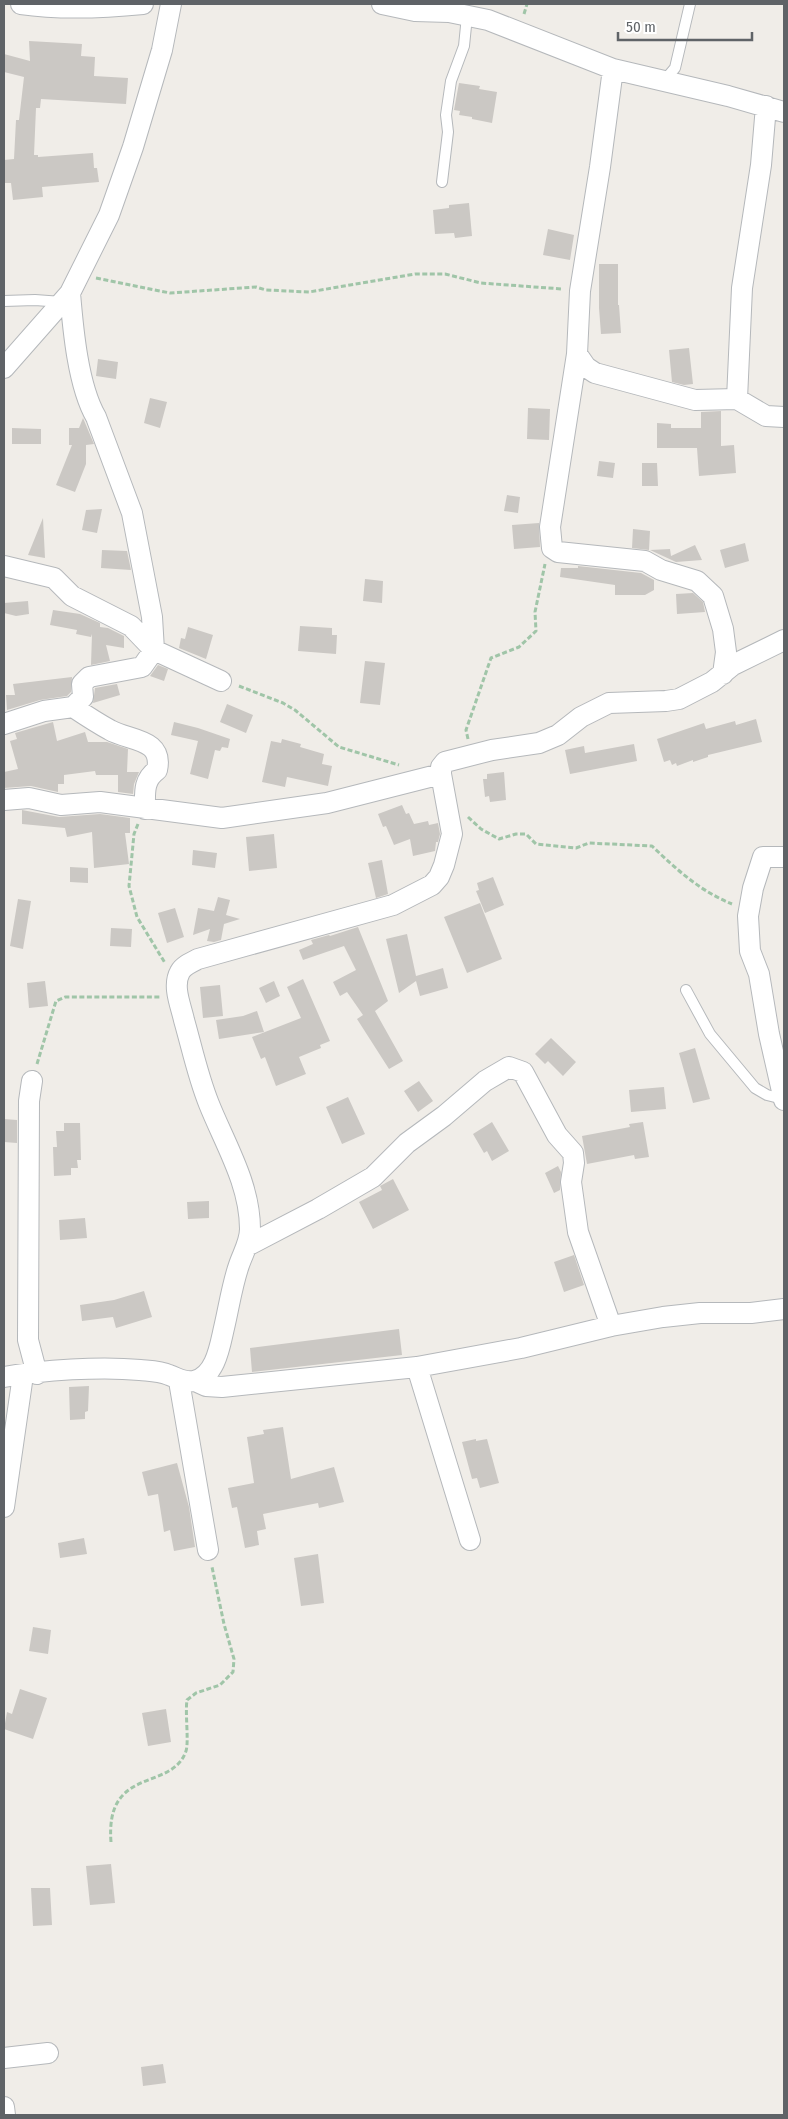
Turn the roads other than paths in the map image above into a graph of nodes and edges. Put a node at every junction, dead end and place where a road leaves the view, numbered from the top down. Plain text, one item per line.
1 (21, 4) edge
2 (143, 4) edge
3 (171, 4) edge
4 (382, 4) edge
5 (690, 4) edge
6 (467, 16) junction
7 (613, 69) junction
8 (663, 82) junction
9 (775, 109) edge
10 (442, 182) dead end
11 (67, 297) junction
12 (4, 301) edge
13 (577, 354) junction
14 (4, 368) edge
15 (737, 399) junction
16 (784, 417) edge
17 (4, 566) edge
18 (784, 640) edge
19 (154, 650) junction
20 (723, 674) junction
21 (221, 681) road end
22 (73, 707) junction
23 (4, 724) edge
24 (441, 774) junction
25 (4, 800) edge
26 (145, 809) junction
27 (784, 857) edge
28 (686, 990) dead end
29 (32, 1081) road end
30 (784, 1099) edge
31 (247, 1246) junction
32 (784, 1309) edge
33 (611, 1326) junction
34 (417, 1367) junction
35 (21, 1375) edge
36 (187, 1381) junction
37 (4, 1507) edge
38 (470, 1540) dead end
39 (208, 1550) road end
40 (48, 2053) dead end
41 (4, 2058) edge
42 (4, 2107) edge
43 (5, 2115) edge

1 - 2 street
3 - 11 street
4 - 6 street
5 - 8 lane
6 - 7 street
6 - 10 lane
7 - 8 street
7 - 13 street
8 - 9 street
9 - 15 street
11 - 12 lane
11 - 14 street
11 - 19 street
13 - 15 street
13 - 20 street
15 - 16 street
17 - 19 street
18 - 20 street
19 - 21 street
19 - 22 street
20 - 24 street
22 - 23 street
22 - 26 street
24 - 26 street
24 - 31 street
25 - 26 street
27 - 30 street
28 - 30 lane
29 - 35 street
31 - 33 street
31 - 36 street
32 - 33 street
33 - 34 street
34 - 36 street
34 - 38 street
35 - 36 street
35 - 37 street
36 - 39 street
40 - 41 street
42 - 43 street

